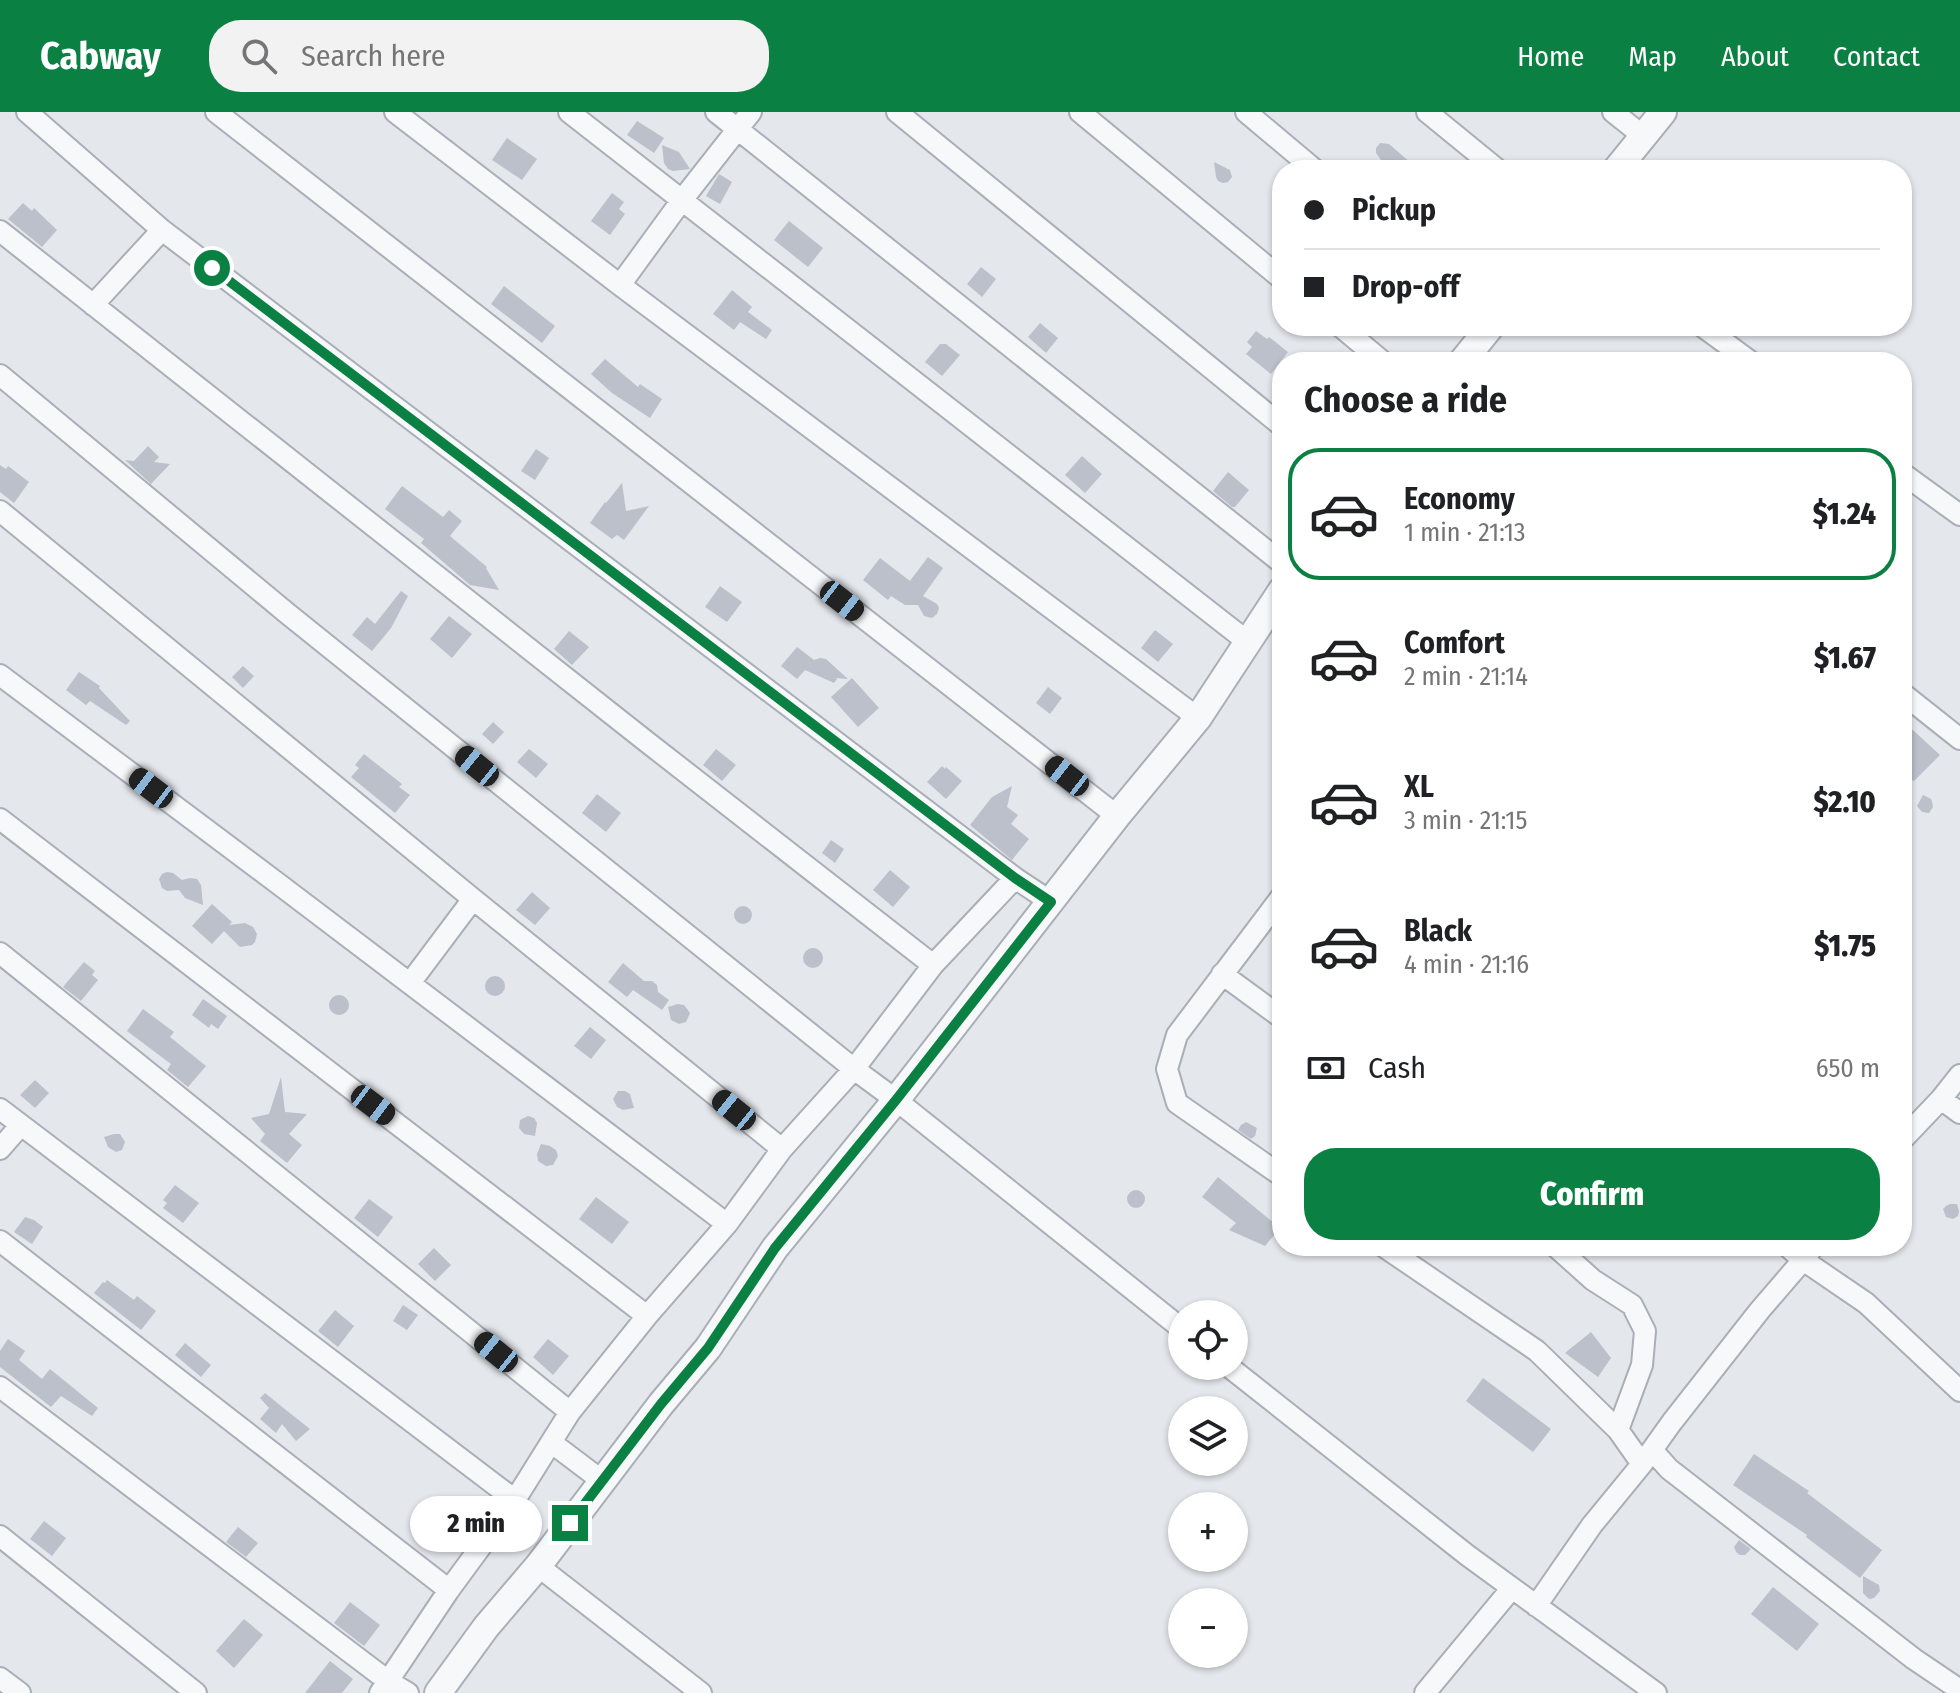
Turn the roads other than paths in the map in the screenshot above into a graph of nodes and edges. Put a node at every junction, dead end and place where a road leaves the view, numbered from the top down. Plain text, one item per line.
1 (27, 112) edge
2 (216, 112) edge
3 (395, 112) edge
4 (569, 112) edge
5 (716, 112) edge
6 (751, 112) edge
7 (897, 112) edge
8 (1080, 112) edge
9 (1246, 112) edge
10 (1427, 112) edge
11 (1613, 112) edge
12 (1663, 112) edge
13 (737, 129) junction
14 (1643, 136) junction
15 (1303, 160) edge
16 (1486, 160) edge
17 (1624, 160) edge
18 (682, 200) junction
19 (162, 230) junction
20 (0, 231) edge
21 (1272, 271) edge
22 (620, 285) junction
23 (93, 305) junction
24 (1352, 336) edge
25 (1483, 336) edge
26 (1716, 336) edge
27 (1371, 352) edge
28 (1470, 352) edge
29 (1737, 352) edge
30 (0, 375) edge
31 (1272, 418) edge
32 (1912, 480) edge
33 (0, 511) edge
34 (1960, 515) edge
35 (1272, 555) edge
36 (1272, 605) edge
37 (1248, 642) junction
38 (0, 675) edge
39 (1912, 701) edge
40 (1198, 718) junction
41 (1960, 739) edge
42 (1117, 816) junction
43 (0, 819) edge
44 (1015, 878) junction
45 (473, 899) junction
46 (1051, 902) junction
47 (1272, 909) edge
48 (0, 953) edge
49 (933, 965) junction
50 (1222, 974) junction
51 (410, 983) junction
52 (1272, 1011) edge
53 (854, 1069) junction
54 (1960, 1075) edge
55 (1941, 1099) junction
56 (896, 1100) junction
57 (0, 1109) edge
58 (1960, 1113) edge
59 (20, 1126) junction
60 (1912, 1129) edge
61 (0, 1149) edge
62 (782, 1149) junction
63 (1272, 1169) edge
64 (727, 1224) junction
65 (0, 1241) edge
66 (1398, 1256) edge
67 (1566, 1256) edge
68 (1806, 1256) edge
69 (1812, 1256) edge
70 (647, 1316) junction
71 (1168, 1318) edge
72 (1246, 1380) edge
73 (0, 1387) edge
74 (1960, 1391) edge
75 (570, 1412) junction
76 (1618, 1430) junction
77 (552, 1443) junction
78 (1647, 1457) junction
79 (601, 1480) junction
80 (515, 1500) junction
81 (0, 1536) edge
82 (538, 1566) junction
83 (1512, 1588) junction
84 (449, 1590) junction
85 (1536, 1606) junction
86 (0, 1678) edge
87 (384, 1687) edge
88 (1960, 1690) edge
89 (20, 1693) edge
90 (196, 1693) edge
91 (408, 1693) edge
92 (438, 1693) edge
93 (701, 1693) edge
94 (1425, 1693) edge
95 (1656, 1693) edge

1 - 19 street
2 - 42 street
3 - 22 street
4 - 18 street
5 - 13 street
6 - 13 street
7 - 31 street
8 - 21 street
9 - 15 street
10 - 16 street
11 - 14 street
12 - 14 street
13 - 18 street
13 - 35 street
14 - 17 street
18 - 22 street
18 - 37 street
19 - 23 street
19 - 44 street
20 - 23 street
22 - 40 street
23 - 49 street
24 - 27 street
25 - 28 street
26 - 29 street
30 - 53 street
32 - 34 street
33 - 45 street
36 - 37 street
37 - 40 street
38 - 51 street
39 - 41 street
40 - 42 street
42 - 46 street
43 - 70 street
44 - 46 street
44 - 49 street
45 - 51 street
45 - 62 street
46 - 56 street
47 - 50 street
48 - 75 street
49 - 53 street
50 - 52 street
50 - 63 street
51 - 64 street
53 - 56 street
53 - 62 street
54 - 55 street
55 - 58 street
55 - 60 street
56 - 71 street
56 - 79 street
57 - 59 street
59 - 61 street
59 - 80 street
62 - 64 street
64 - 70 street
65 - 84 street
66 - 76 street
67 - 76 street
68 - 78 street
69 - 74 street
70 - 75 street
72 - 83 street
73 - 87 street
75 - 77 street
76 - 78 street
77 - 79 street
77 - 80 street
78 - 85 street
78 - 88 street
79 - 82 street
80 - 84 street
81 - 90 street
82 - 92 street
82 - 93 street
83 - 85 street
83 - 94 street
84 - 87 street
85 - 95 street
86 - 89 street
87 - 91 street

